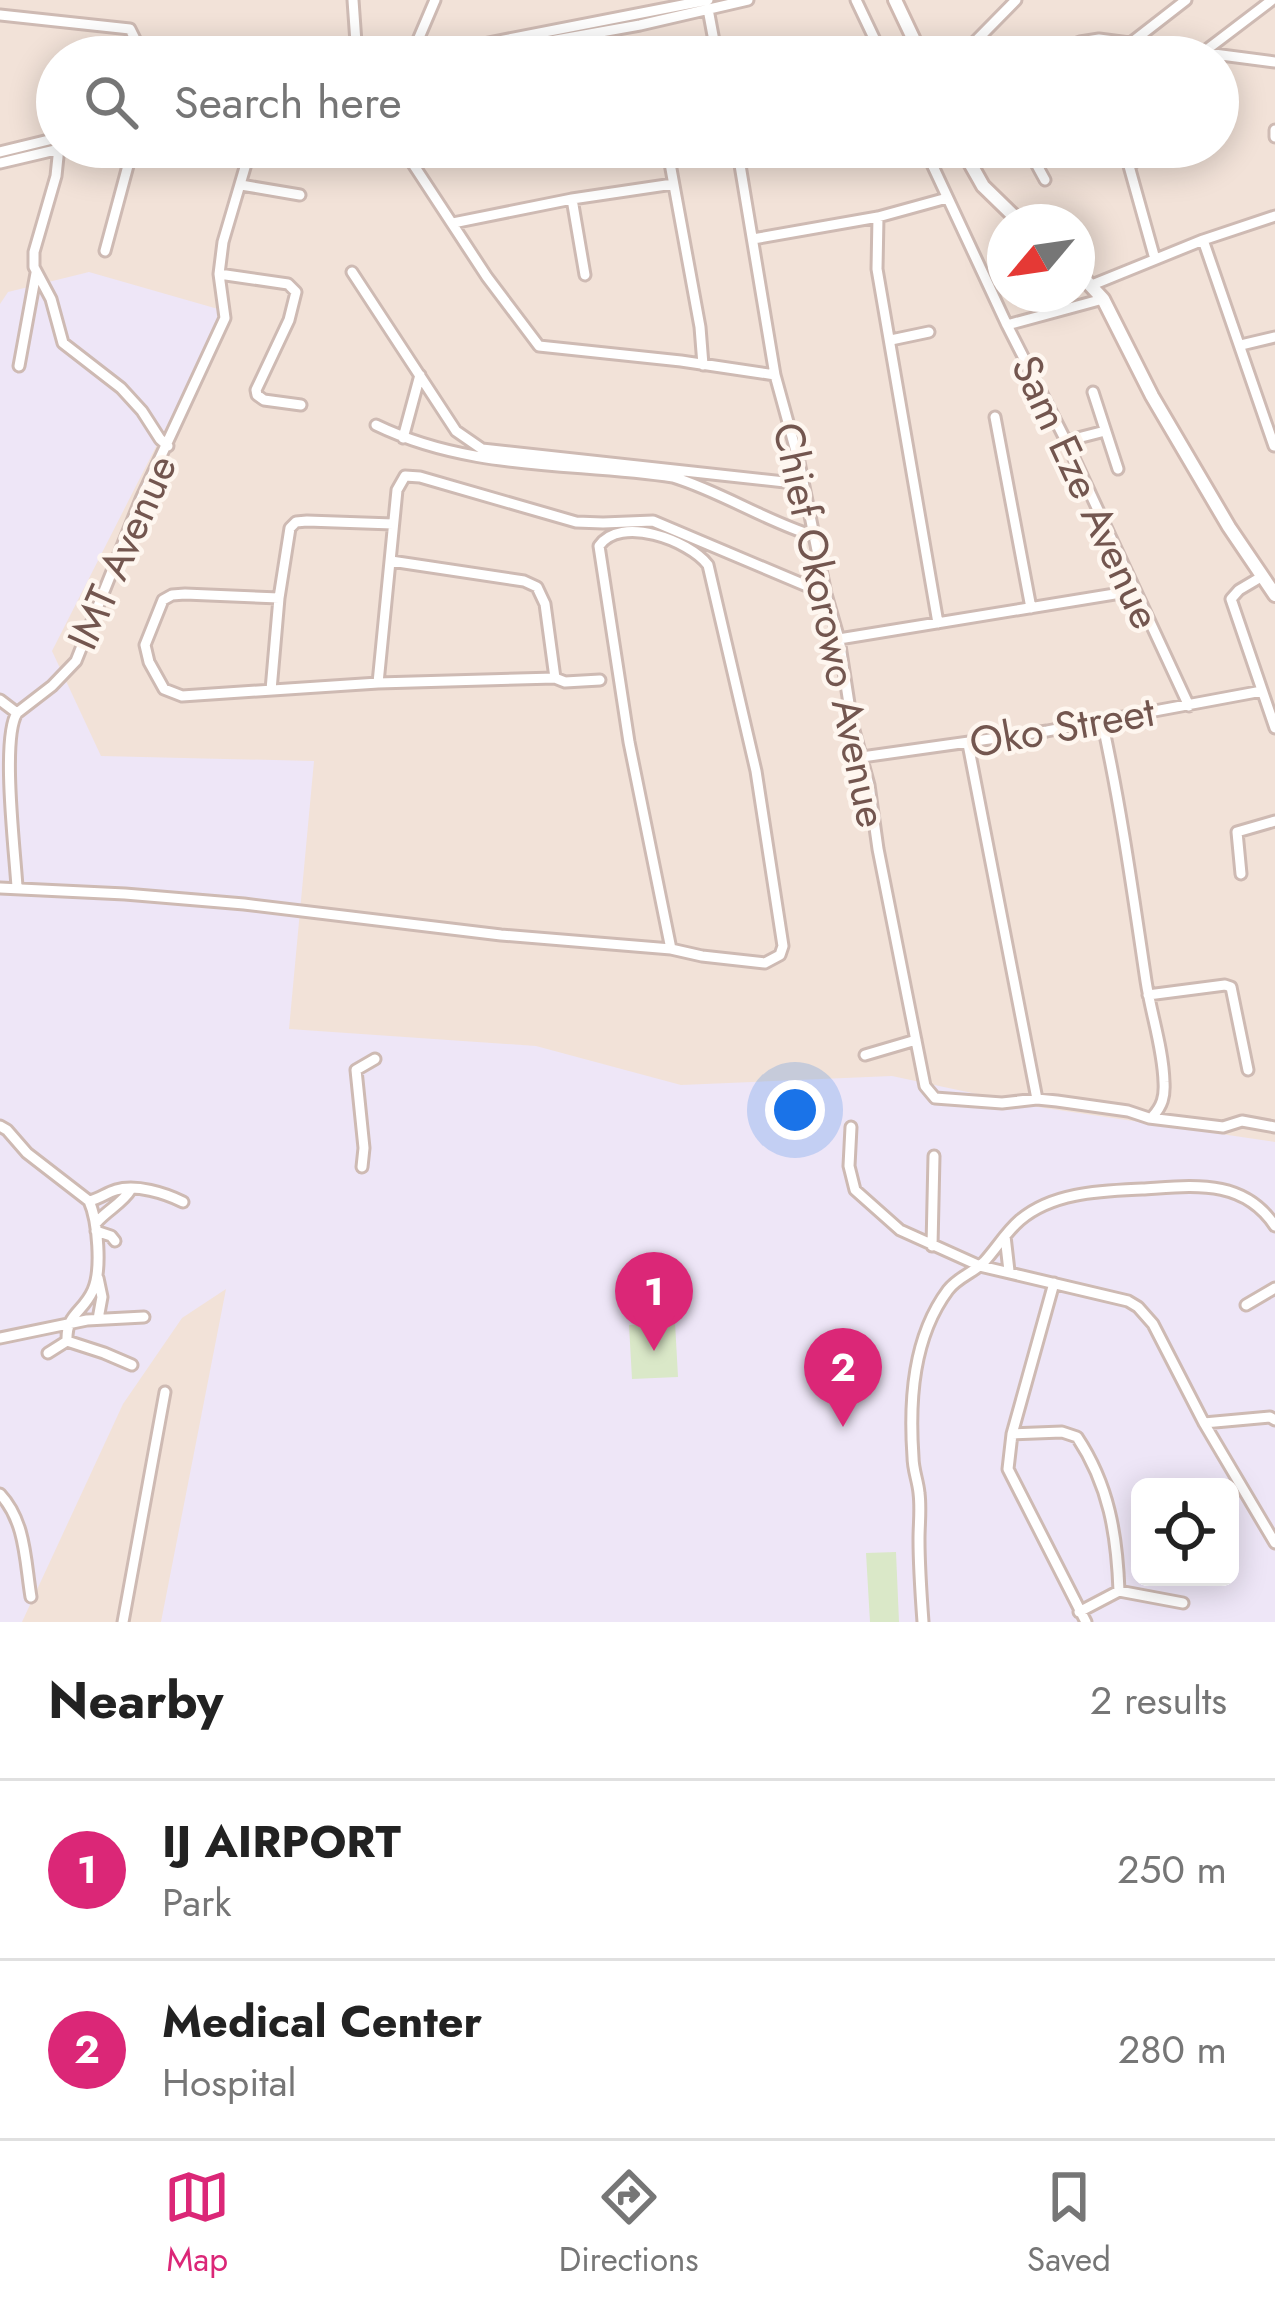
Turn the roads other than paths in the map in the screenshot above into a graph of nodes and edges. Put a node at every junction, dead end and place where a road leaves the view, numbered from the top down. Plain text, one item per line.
1 (353, 0) edge
2 (435, 0) edge
3 (748, 0) edge
4 (856, 0) edge
5 (895, 0) edge
6 (1016, 0) edge
7 (1186, 0) edge
8 (1273, 0) edge
9 (708, 5) edge
10 (0, 15) edge
11 (638, 20) junction
12 (134, 36) edge
13 (356, 36) edge
14 (420, 36) edge
15 (535, 36) edge
16 (572, 36) edge
17 (714, 36) edge
18 (873, 36) edge
19 (912, 36) edge
20 (981, 36) edge
21 (1140, 36) edge
22 (1225, 36) edge
23 (1239, 59) edge
24 (1275, 62) edge
25 (36, 147) edge
26 (36, 151) edge
27 (0, 152) edge
28 (0, 163) edge
29 (57, 168) edge
30 (127, 168) edge
31 (245, 168) edge
32 (415, 168) edge
33 (671, 168) edge
34 (740, 168) edge
35 (933, 168) edge
36 (973, 168) edge
37 (1038, 168) edge
38 (1130, 168) edge
39 (1045, 180) dead end
40 (674, 184) junction
41 (241, 185) junction
42 (300, 195) dead end
43 (947, 198) junction
44 (572, 199) junction
45 (1002, 204) edge
46 (1275, 216) edge
47 (878, 217) junction
48 (453, 223) junction
49 (752, 239) junction
50 (1203, 240) junction
51 (105, 251) dead end
52 (1155, 259) junction
53 (352, 272) dead end
54 (36, 273) junction
55 (219, 274) junction
56 (585, 275) dead end
57 (1095, 284) edge
58 (1095, 289) edge
59 (1103, 298) junction
60 (1006, 325) junction
61 (929, 332) dead end
62 (1275, 337) edge
63 (891, 340) junction
64 (1241, 345) junction
65 (703, 364) junction
66 (19, 367) dead end
67 (420, 375) junction
68 (775, 375) junction
69 (1094, 392) dead end
70 (301, 405) dead end
71 (995, 417) dead end
72 (376, 425) dead end
73 (1105, 431) junction
74 (403, 438) junction
75 (1066, 441) junction
76 (168, 446) junction
77 (1274, 446) edge
78 (1118, 470) dead end
79 (747, 479) junction
80 (803, 484) junction
81 (740, 507) junction
82 (393, 524) junction
83 (814, 536) junction
84 (391, 561) junction
85 (1261, 577) junction
86 (1133, 591) junction
87 (826, 594) junction
88 (1275, 595) edge
89 (280, 598) junction
90 (1031, 608) junction
91 (938, 623) junction
92 (839, 640) junction
93 (555, 677) junction
94 (600, 680) dead end
95 (378, 683) junction
96 (271, 690) junction
97 (1262, 691) junction
98 (0, 700) edge
99 (1189, 706) junction
100 (16, 713) junction
101 (1102, 721) junction
102 (1275, 728) edge
103 (968, 744) junction
104 (862, 757) junction
105 (1275, 821) edge
106 (1240, 874) dead end
107 (16, 886) junction
108 (0, 888) edge
109 (671, 949) junction
110 (1148, 995) junction
111 (916, 1040) junction
112 (866, 1055) dead end
113 (375, 1059) dead end
114 (1248, 1070) dead end
115 (1037, 1099) junction
116 (1153, 1116) junction
117 (0, 1126) edge
118 (851, 1127) dead end
119 (1275, 1127) edge
120 (934, 1156) dead end
121 (362, 1167) dead end
122 (131, 1189) junction
123 (89, 1202) junction
124 (183, 1202) dead end
125 (1275, 1226) edge
126 (96, 1227) junction
127 (1005, 1236) junction
128 (115, 1241) dead end
129 (932, 1246) junction
130 (980, 1266) junction
131 (1010, 1271) junction
132 (97, 1276) junction
133 (1054, 1283) junction
134 (1275, 1288) edge
135 (1246, 1305) dead end
136 (144, 1317) dead end
137 (98, 1319) junction
138 (67, 1325) junction
139 (0, 1338) edge
140 (67, 1341) junction
141 (49, 1353) dead end
142 (132, 1365) dead end
143 (165, 1392) dead end
144 (1275, 1420) edge
145 (1204, 1423) junction
146 (1012, 1434) junction
147 (0, 1494) edge
148 (1275, 1543) edge
149 (1118, 1571) junction
150 (1119, 1591) junction
151 (31, 1597) dead end
152 (1104, 1599) junction
153 (1183, 1603) dead end
154 (1083, 1617) edge
155 (123, 1622) edge
156 (922, 1622) edge

1 - 13 street
2 - 14 street
3 - 9 street
4 - 18 street
5 - 19 main road
6 - 20 street
7 - 21 street
8 - 22 street
9 - 11 street
9 - 17 street
10 - 12 street
11 - 15 street
11 - 16 street
23 - 24 street
25 - 27 street
26 - 28 street
29 - 54 street
30 - 51 street
31 - 41 street, IMT Avenue
32 - 48 street
33 - 40 street
34 - 49 street, Chief Okorowo Avenue
35 - 43 street, Sam Eze Avenue
36 - 45 main road
37 - 39 street
38 - 52 street
40 - 44 street
40 - 65 street
41 - 42 street
41 - 55 street, IMT Avenue
43 - 47 street
43 - 60 street, Sam Eze Avenue
44 - 48 street
44 - 56 street
46 - 50 street
47 - 49 street
47 - 63 street
48 - 65 street
49 - 68 street, Chief Okorowo Avenue
50 - 52 street
50 - 64 street
52 - 57 street
53 - 67 street
54 - 66 street
54 - 76 street
55 - 70 street
55 - 76 street, IMT Avenue
58 - 59 main road
59 - 60 street
59 - 85 main road
60 - 75 street, Sam Eze Avenue
61 - 63 street
62 - 64 street
63 - 91 street
64 - 77 street
65 - 68 street
67 - 74 street
67 - 79 street
68 - 80 street, Chief Okorowo Avenue
69 - 73 street
71 - 90 street
72 - 74 street
73 - 75 street
73 - 78 street
74 - 81 street
75 - 86 street, Sam Eze Avenue
76 - 100 street, IMT Avenue
79 - 80 street
79 - 81 street
80 - 83 street, Chief Okorowo Avenue
81 - 83 street
82 - 84 street
82 - 87 street
82 - 89 street
83 - 87 street, Chief Okorowo Avenue
84 - 93 street
84 - 95 street
85 - 88 main road
85 - 97 street
86 - 90 street
86 - 99 street, Sam Eze Avenue
87 - 92 street, Chief Okorowo Avenue
89 - 96 street
89 - 96 street
90 - 91 street
91 - 92 street
92 - 104 street, Chief Okorowo Avenue
93 - 94 street
93 - 95 street
95 - 96 street
97 - 99 street, Oko Street
97 - 102 street
98 - 100 street
99 - 101 street, Oko Street
100 - 107 street
101 - 103 street, Oko Street
101 - 110 street
103 - 104 street, Oko Street
103 - 115 street
104 - 111 street, Chief Okorowo Avenue
105 - 106 street
107 - 108 street
107 - 109 street
109 - 109 street
110 - 114 street
110 - 116 street
111 - 112 street
111 - 115 street, Chief Okorowo Avenue
113 - 121 street
115 - 116 street
116 - 119 street
117 - 123 street
118 - 129 street
120 - 129 street
122 - 123 street
122 - 124 street
122 - 126 street
123 - 126 street
125 - 127 street
126 - 128 street
126 - 132 street
127 - 130 street
127 - 131 street
129 - 130 street
130 - 131 street
130 - 156 street
131 - 133 street
132 - 137 street
132 - 138 street
133 - 145 street
133 - 146 street
134 - 135 street
136 - 137 street
137 - 138 street
138 - 139 street
138 - 140 street
140 - 141 street
140 - 142 street
143 - 155 street
144 - 145 street
145 - 148 street
146 - 149 street
146 - 154 street
147 - 151 street
149 - 150 street
149 - 152 street
150 - 152 street
150 - 153 street
152 - 154 street

